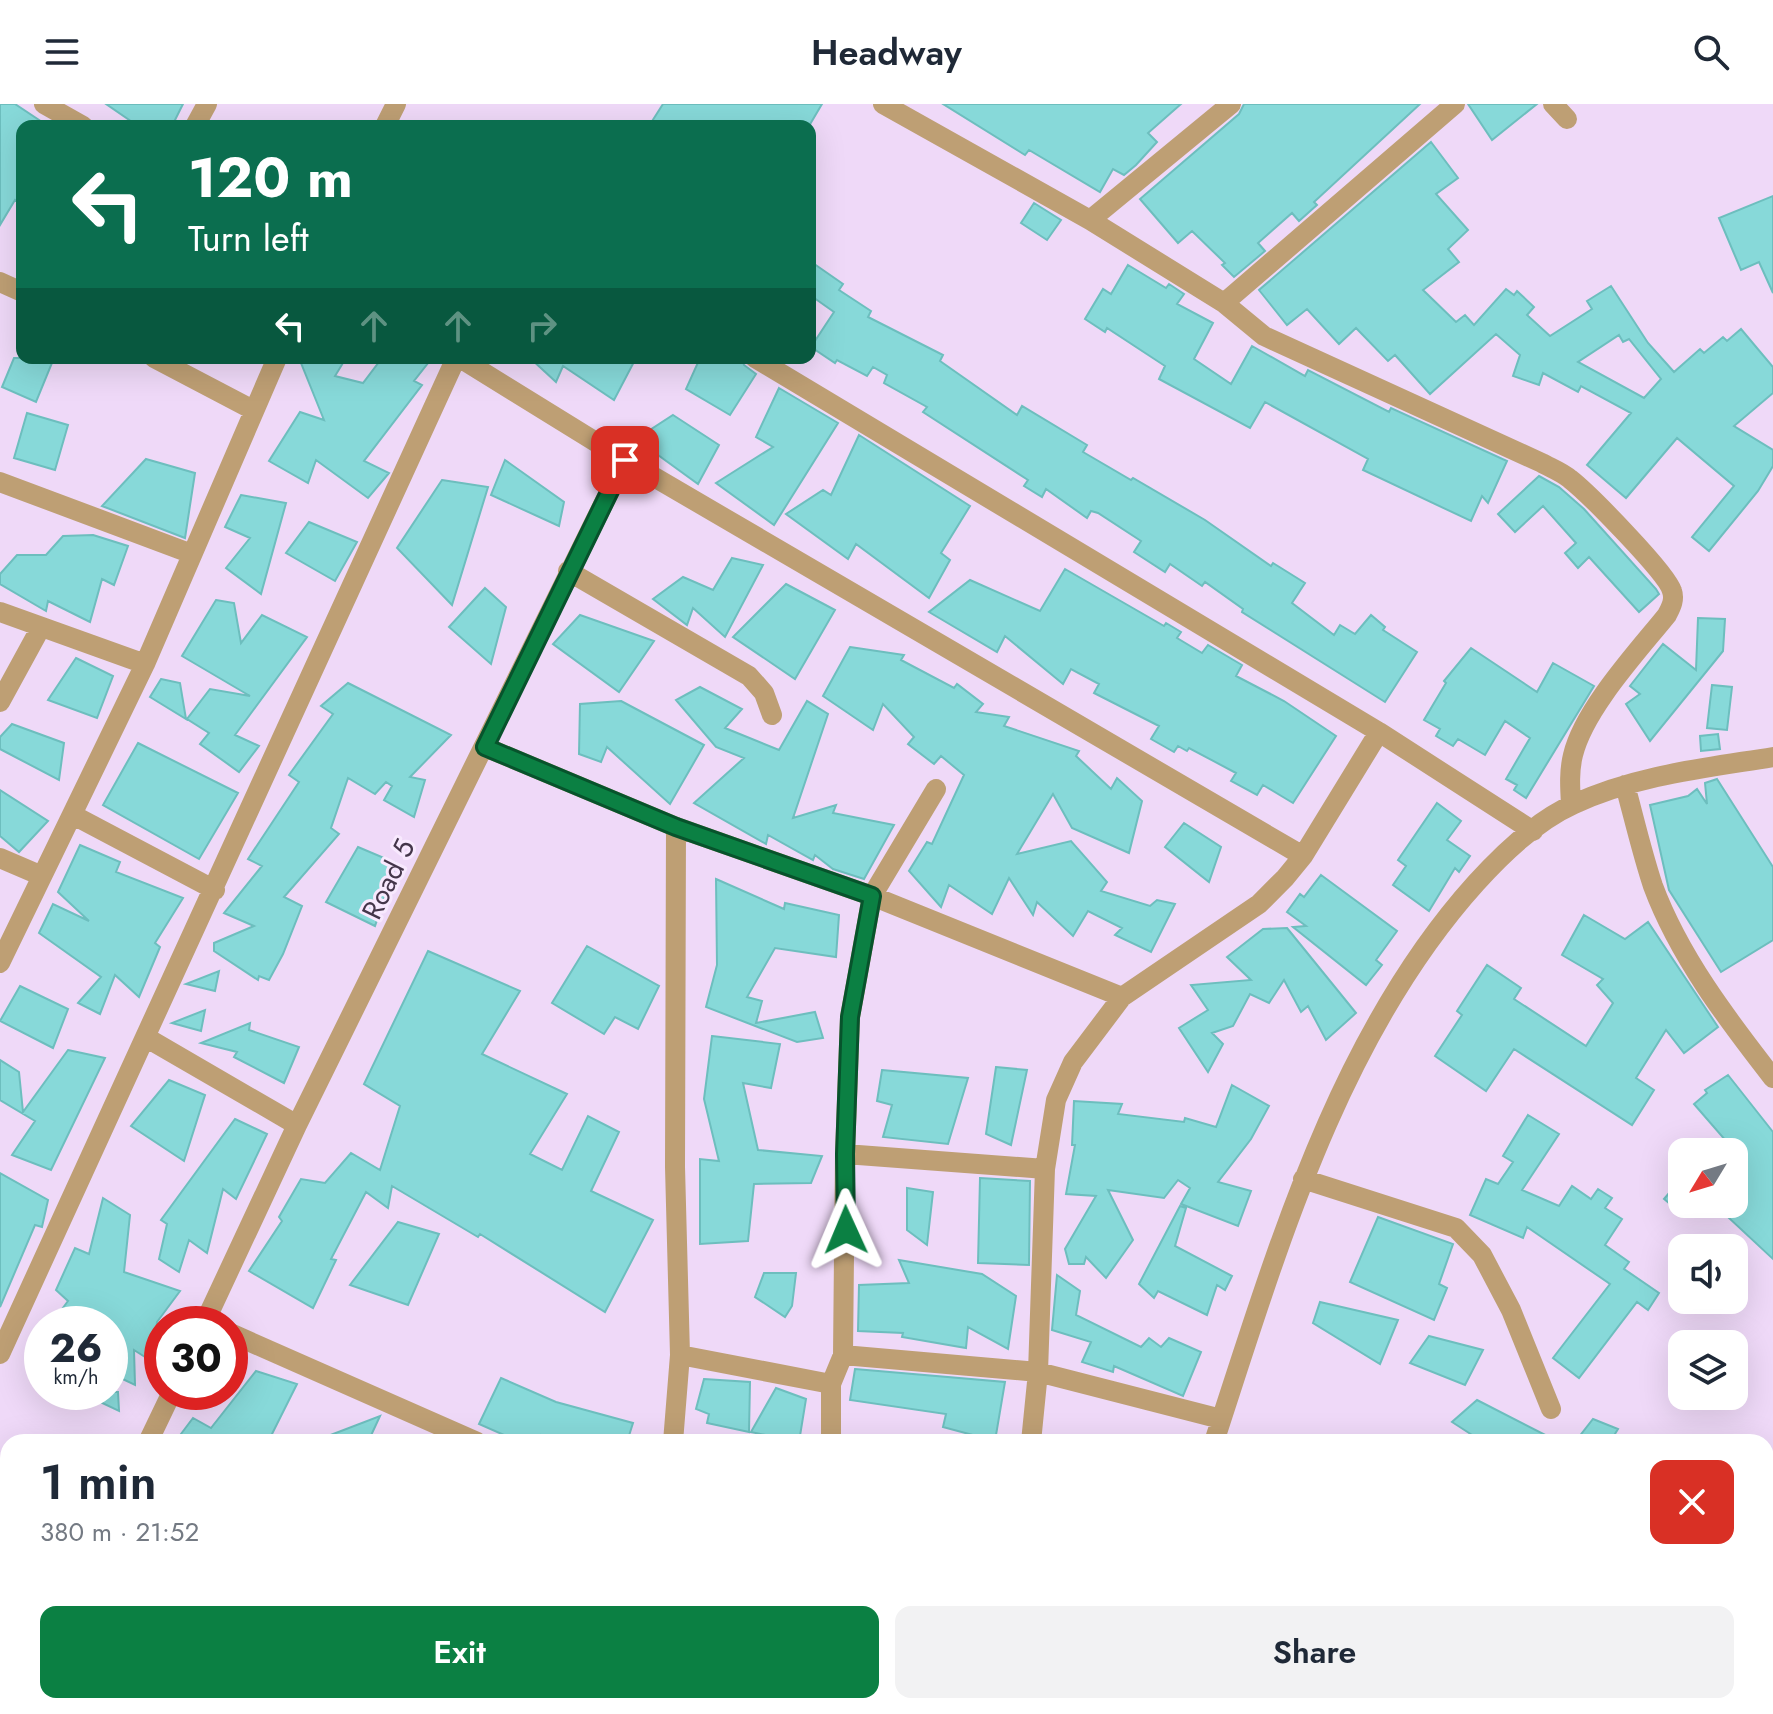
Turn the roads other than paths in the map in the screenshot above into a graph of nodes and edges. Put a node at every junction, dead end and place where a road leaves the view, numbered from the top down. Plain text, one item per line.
1 (44, 104) edge
2 (883, 104) edge
3 (1231, 104) edge
4 (1455, 104) edge
5 (1208, 112) edge
6 (72, 120) edge
7 (1090, 220) junction
8 (1224, 303) junction
9 (165, 364) edge
10 (274, 364) edge
11 (455, 364) edge
12 (468, 364) edge
13 (765, 364) edge
14 (253, 410) junction
15 (625, 460) junction
16 (0, 482) edge
17 (192, 554) junction
18 (568, 571) junction
19 (0, 612) edge
20 (41, 627) junction
21 (145, 664) junction
22 (0, 702) edge
23 (772, 715) dead end
24 (1379, 732) junction
25 (485, 747) junction
26 (1773, 757) edge
27 (1625, 785) junction
28 (936, 789) dead end
29 (1571, 804) junction
30 (73, 815) junction
31 (676, 827) junction
32 (1533, 831) junction
33 (1303, 856) junction
34 (0, 858) edge
35 (42, 876) junction
36 (215, 890) junction
37 (872, 896) junction
38 (0, 963) edge
39 (1122, 997) junction
40 (147, 1038) junction
41 (1773, 1078) edge
42 (297, 1125) junction
43 (845, 1154) junction
44 (1045, 1169) junction
45 (1303, 1179) junction
46 (214, 1306) edge
47 (248, 1341) edge
48 (0, 1354) edge
49 (680, 1355) junction
50 (843, 1355) junction
51 (1038, 1372) junction
52 (831, 1384) junction
53 (1551, 1409) dead end
54 (163, 1410) edge
55 (1221, 1419) junction
56 (152, 1434) edge
57 (459, 1434) edge
58 (674, 1434) edge
59 (831, 1434) edge
60 (1032, 1434) edge
61 (1216, 1434) edge

1 - 6 street
2 - 7 street
3 - 5 street
4 - 8 street
5 - 7 street
7 - 8 street
8 - 29 street
9 - 14 street
10 - 14 street
11 - 36 street
12 - 15 street
13 - 24 street
14 - 17 street
15 - 18 street, Road 5
15 - 33 street
16 - 17 street
17 - 21 street
18 - 23 street
18 - 25 street, Road 5
19 - 20 street
20 - 21 street
20 - 22 street
21 - 30 street
24 - 32 street
24 - 33 street
25 - 31 street
25 - 42 street, Road 5
26 - 27 street
27 - 29 street
27 - 41 street
28 - 37 street
29 - 32 street
30 - 35 street
30 - 36 street
31 - 37 street
31 - 49 street
32 - 45 street
33 - 39 street
34 - 35 street
35 - 38 street
36 - 40 street
37 - 39 street
37 - 43 street
39 - 44 street
40 - 42 street
40 - 48 street
42 - 46 street, Road 5
43 - 44 street
43 - 50 street
44 - 51 street
45 - 53 street
45 - 55 street
47 - 57 street
49 - 52 street
49 - 58 street
50 - 51 street
50 - 52 street
51 - 55 street
51 - 60 street
52 - 59 street
54 - 56 street
55 - 61 street

